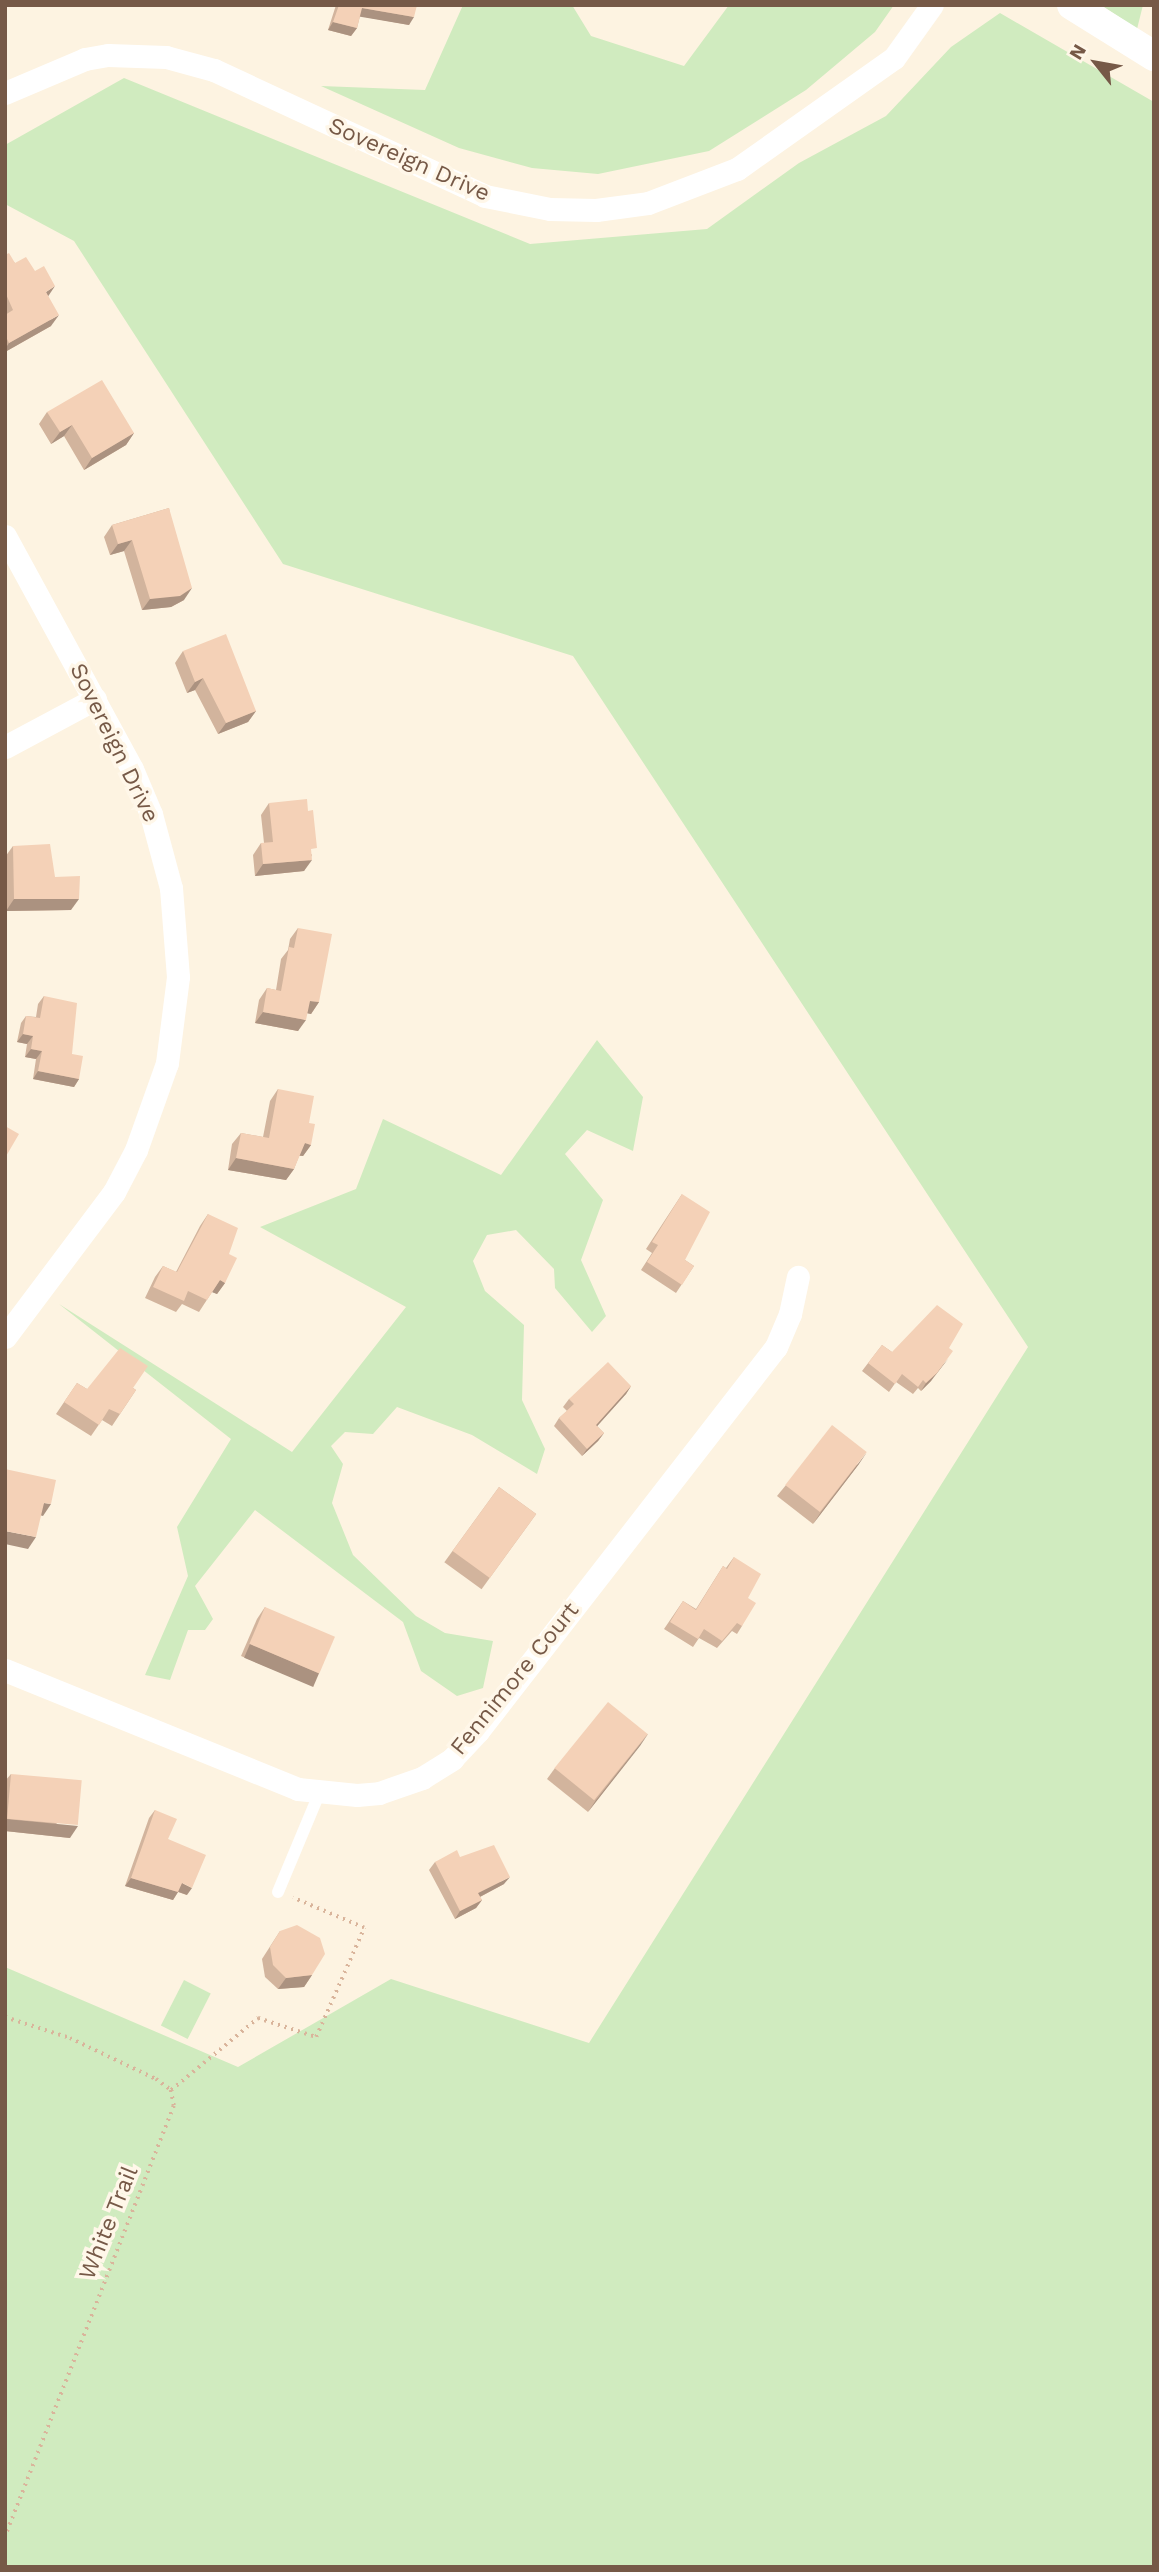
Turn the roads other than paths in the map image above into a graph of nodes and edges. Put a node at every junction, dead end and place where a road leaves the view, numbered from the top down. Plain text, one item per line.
1 (932, 5) edge
2 (1072, 5) edge
3 (1154, 56) edge
4 (5, 93) edge
5 (5, 536) edge
6 (94, 699) junction
7 (5, 747) edge
8 (798, 1277) dead end
9 (5, 1337) edge
10 (5, 1670) edge
11 (319, 1794) junction
12 (278, 1892) road end

1 - 4 street, Sovereign Drive
2 - 3 street
5 - 6 street, Sovereign Drive
6 - 7 street
6 - 9 street, Sovereign Drive
8 - 11 street, Fennimore Court
10 - 11 street, Fennimore Court
11 - 12 lane

